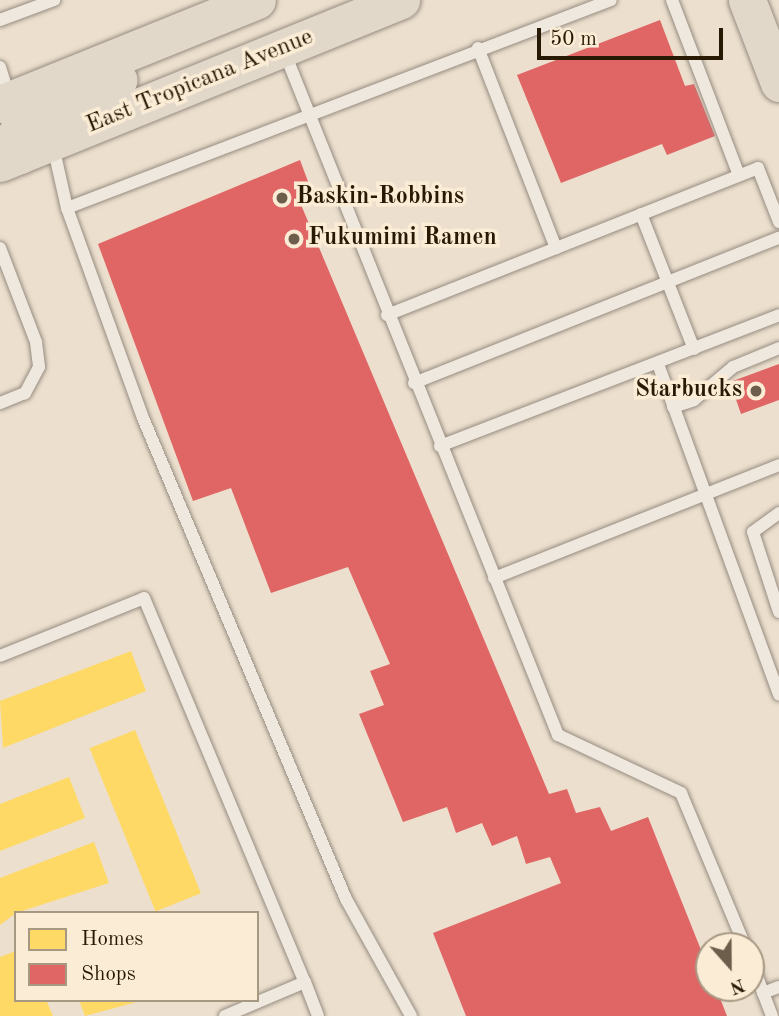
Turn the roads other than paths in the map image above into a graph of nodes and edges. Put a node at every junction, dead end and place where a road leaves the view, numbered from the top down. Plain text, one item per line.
1 (54, 0) edge
2 (401, 0) edge
3 (611, 0) edge
4 (672, 0) edge
5 (747, 0) edge
6 (247, 5) edge
7 (0, 20) edge
8 (283, 48) junction
9 (478, 48) junction
10 (779, 83) edge
11 (2, 96) edge
12 (309, 113) junction
13 (24, 154) edge
14 (740, 175) junction
15 (68, 208) junction
16 (641, 214) junction
17 (779, 222) edge
18 (779, 237) edge
19 (0, 248) edge
20 (556, 248) junction
21 (668, 282) junction
22 (387, 315) junction
23 (779, 315) edge
24 (779, 348) edge
25 (694, 349) junction
26 (658, 364) junction
27 (414, 383) junction
28 (0, 403) edge
29 (673, 407) junction
30 (440, 446) junction
31 (779, 465) edge
32 (705, 493) junction
33 (779, 513) edge
34 (494, 578) junction
35 (779, 612) edge
36 (0, 656) edge
37 (779, 695) edge
38 (739, 932) edge
39 (305, 982) junction
40 (765, 998) edge
41 (258, 1002) edge
42 (259, 1002) edge
43 (225, 1016) edge
44 (318, 1016) edge
45 (411, 1016) edge
46 (772, 1016) edge

1 - 7 lane
2 - 8 main road, East Tropicana Avenue
3 - 9 lane
4 - 14 lane
5 - 10 main road
6 - 11 main road
6 - 13 main road
8 - 12 lane
8 - 13 main road, East Tropicana Avenue
9 - 12 lane
9 - 20 lane
12 - 15 lane
12 - 22 lane
13 - 15 lane
14 - 16 lane
14 - 17 lane
15 - 45 lane
16 - 20 lane
16 - 21 lane
18 - 21 lane
19 - 28 lane
20 - 22 lane
21 - 25 lane
21 - 27 lane
22 - 27 lane
23 - 25 lane
24 - 29 lane
25 - 26 lane
26 - 29 lane
26 - 30 lane
27 - 30 lane
29 - 32 lane
30 - 34 lane
31 - 32 lane
32 - 34 lane
32 - 37 lane
33 - 35 lane
34 - 38 lane
36 - 39 lane
39 - 42 lane
39 - 44 lane
40 - 46 lane
41 - 43 lane

